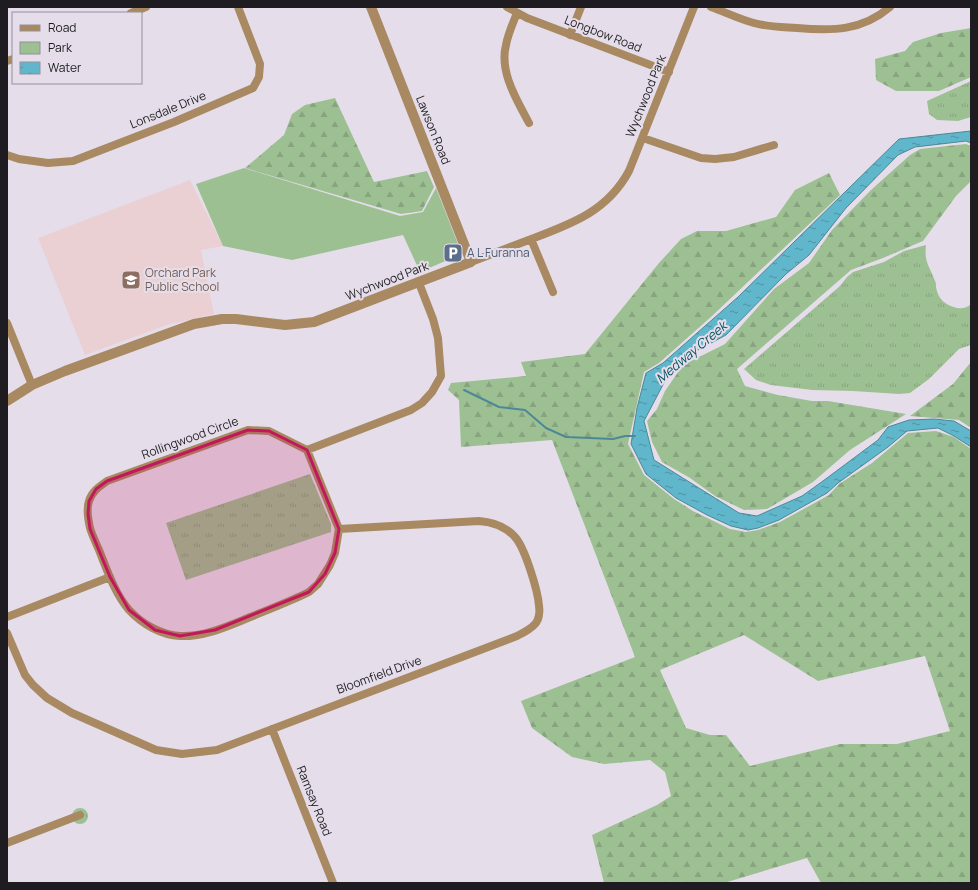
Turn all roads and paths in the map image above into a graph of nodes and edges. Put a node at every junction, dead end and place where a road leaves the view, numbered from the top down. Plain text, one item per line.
1 (146, 7) edge
2 (238, 7) edge
3 (371, 7) edge
4 (507, 7) edge
5 (581, 7) edge
6 (694, 7) edge
7 (711, 7) edge
8 (890, 7) edge
9 (134, 12) edge
10 (517, 13) junction
11 (570, 35) junction
12 (669, 72) junction
13 (529, 123) dead end
14 (644, 138) junction
15 (774, 145) dead end
16 (7, 155) edge
17 (531, 240) junction
18 (471, 262) junction
19 (419, 283) junction
20 (553, 292) dead end
21 (7, 323) edge
22 (32, 385) junction
23 (7, 401) edge
24 (306, 450) junction
25 (339, 529) junction
26 (110, 577) junction
27 (7, 617) edge
28 (7, 633) edge
29 (272, 729) junction
30 (80, 815) dead end
31 (7, 843) edge
32 (333, 883) edge

1 - 9 street
2 - 16 street, Lonsdale Drive
3 - 18 street, Lawson Road
4 - 10 street, Longbow Road
5 - 11 street
6 - 12 street, Wychwood Park
7 - 8 street
10 - 11 street, Longbow Road
10 - 13 street
11 - 12 street, Longbow Road
12 - 14 street, Wychwood Park
14 - 15 street
14 - 17 street, Wychwood Park
17 - 18 street, Wychwood Park
17 - 20 street
18 - 19 street, Wychwood Park
19 - 22 street, Wychwood Park
19 - 24 street
21 - 22 street
22 - 23 street
24 - 25 street
24 - 26 street, Rollingwood Circle
25 - 26 street, Rollingwood Circle
25 - 29 street, Bloomfield Drive
26 - 27 street
28 - 29 street, Bloomfield Drive
29 - 32 street, Ramsay Road
30 - 31 street

